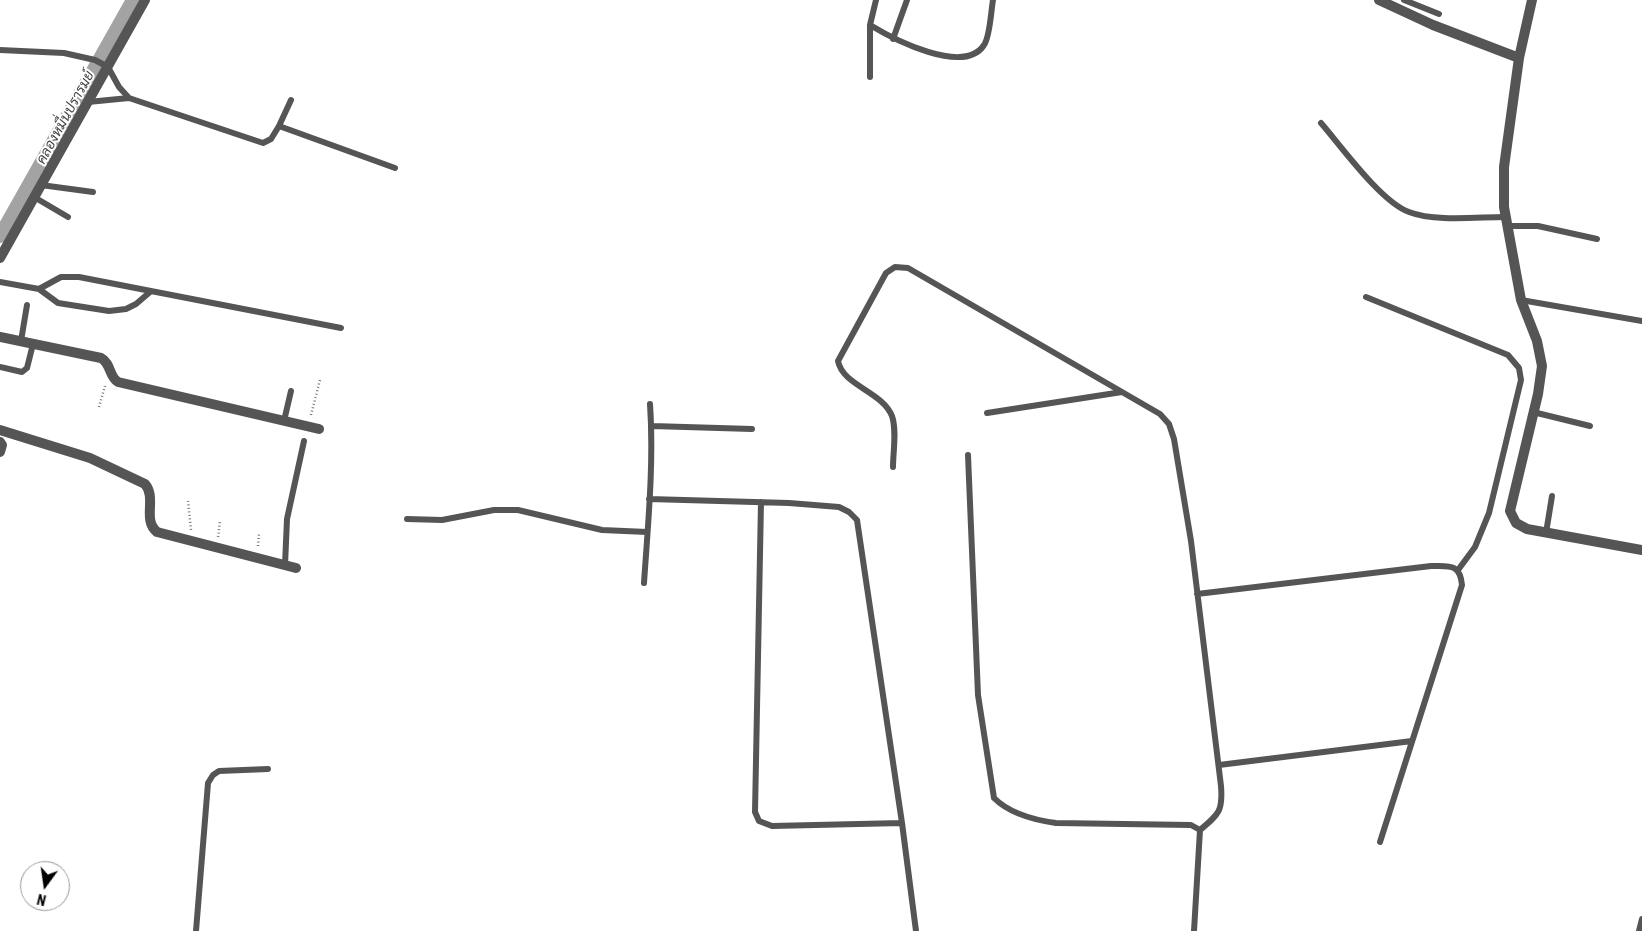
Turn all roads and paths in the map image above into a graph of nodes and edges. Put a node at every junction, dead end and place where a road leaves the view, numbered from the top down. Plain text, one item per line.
1 (144, 0) edge
2 (876, 0) edge
3 (907, 0) edge
4 (993, 0) edge
5 (1379, 0) edge
6 (1404, 0) edge
7 (1532, 0) edge
8 (1439, 14) dead end
9 (870, 25) junction
10 (894, 39) junction
11 (0, 50) edge
12 (1519, 58) junction
13 (108, 67) junction
14 (870, 77) dead end
15 (129, 98) junction
16 (291, 100) dead end
17 (88, 102) junction
18 (1320, 123) dead end
19 (279, 126) junction
20 (395, 168) dead end
21 (41, 185) junction
22 (93, 192) dead end
23 (34, 197) junction
24 (68, 217) dead end
25 (1506, 222) junction
26 (1596, 239) dead end
27 (0, 258) edge
28 (0, 282) edge
29 (39, 289) junction
30 (150, 292) junction
31 (1366, 297) dead end
32 (1521, 300) junction
33 (27, 305) dead end
34 (1642, 320) edge
35 (341, 328) dead end
36 (0, 337) edge
37 (21, 341) junction
38 (33, 344) junction
39 (0, 367) edge
40 (110, 370) junction
41 (320, 380) dead end
42 (291, 391) dead end
43 (1122, 392) junction
44 (650, 404) dead end
45 (99, 407) dead end
46 (1533, 412) junction
47 (987, 413) dead end
48 (284, 421) junction
49 (308, 426) junction
50 (652, 426) junction
51 (1590, 426) dead end
52 (319, 429) dead end
53 (752, 429) dead end
54 (0, 430) edge
55 (304, 441) dead end
56 (0, 442) edge
57 (0, 452) edge
58 (968, 455) dead end
59 (893, 467) dead end
60 (1552, 496) dead end
61 (650, 499) junction
62 (188, 501) dead end
63 (762, 502) junction
64 (406, 519) dead end
65 (220, 521) dead end
66 (647, 532) junction
67 (1546, 533) junction
68 (192, 542) junction
69 (217, 548) junction
70 (1642, 550) edge
71 (285, 565) junction
72 (296, 568) dead end
73 (1458, 570) junction
74 (644, 584) dead end
75 (1198, 594) junction
76 (1412, 741) junction
77 (1219, 765) junction
78 (268, 769) dead end
79 (902, 823) junction
80 (1200, 830) junction
81 (1380, 842) dead end
82 (1642, 920) edge
83 (196, 931) edge
84 (916, 931) edge
85 (1194, 931) edge
86 (1639, 931) edge

1 - 13 street
2 - 9 lane
3 - 10 lane
4 - 10 lane
5 - 12 street
6 - 8 lane
7 - 12 street
9 - 10 lane
9 - 14 lane
11 - 13 lane
12 - 25 street
13 - 15 lane
13 - 17 street
15 - 17 lane
15 - 19 lane
16 - 19 lane
17 - 21 street
18 - 25 lane
19 - 20 lane
21 - 22 lane
21 - 23 street
23 - 24 lane
23 - 27 street
25 - 26 lane
25 - 32 street
28 - 29 lane
29 - 30 lane
29 - 30 lane
30 - 35 lane
31 - 73 lane
32 - 34 lane
32 - 46 street
33 - 37 lane
36 - 37 street
37 - 38 street
38 - 39 lane
38 - 40 street
40 - 45 path
40 - 48 street
41 - 49 path
42 - 48 lane
43 - 47 lane
43 - 59 lane
43 - 75 lane
44 - 50 lane
46 - 51 lane
46 - 67 street
48 - 49 street
49 - 52 street
50 - 53 lane
50 - 61 lane
54 - 68 street
55 - 71 lane
56 - 57 street
58 - 80 lane
60 - 67 lane
61 - 63 lane
61 - 66 lane
62 - 68 path
63 - 79 lane
63 - 79 lane
64 - 66 lane
65 - 69 path
66 - 74 lane
67 - 70 street
68 - 69 street
69 - 71 street
71 - 72 street
73 - 75 lane
73 - 76 lane
75 - 77 lane
76 - 77 lane
76 - 81 lane
77 - 80 lane
78 - 83 lane
79 - 84 lane
80 - 85 lane
82 - 86 lane

